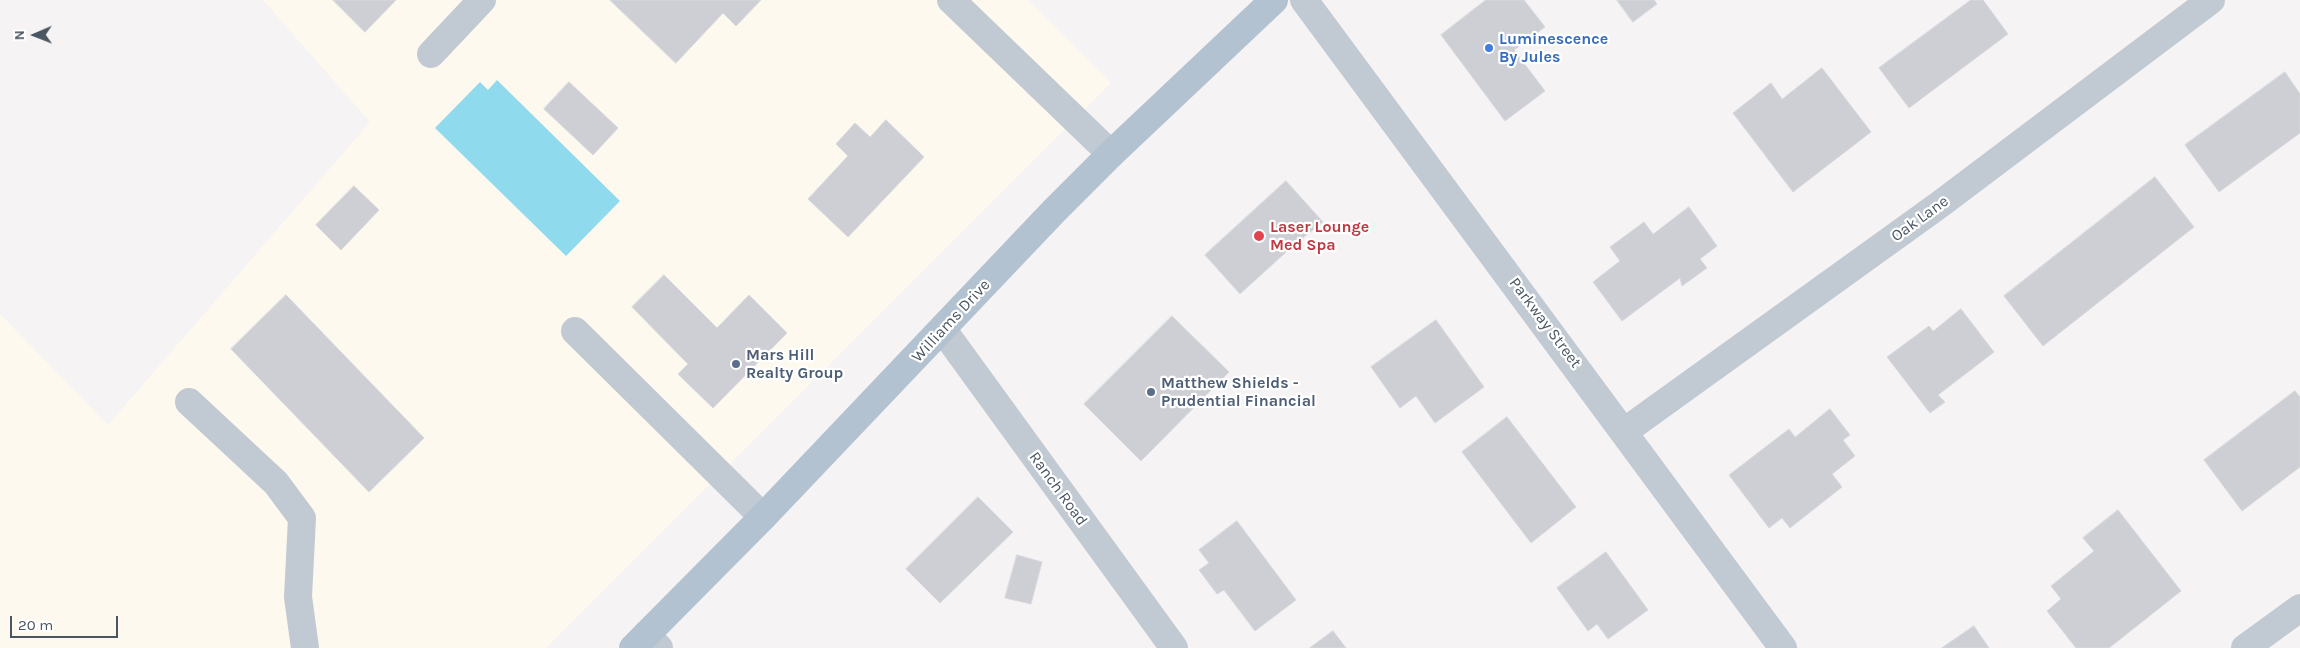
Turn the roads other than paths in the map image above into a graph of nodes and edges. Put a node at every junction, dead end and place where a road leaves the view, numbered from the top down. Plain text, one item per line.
1 (482, 0) edge
2 (951, 0) edge
3 (1274, 0) edge
4 (1304, 0) edge
5 (2211, 0) edge
6 (432, 54) dead end
7 (1111, 154) junction
8 (943, 330) junction
9 (575, 331) dead end
10 (189, 402) dead end
11 (1625, 431) junction
12 (763, 517) junction
13 (2300, 608) edge
14 (646, 644) edge
15 (305, 648) edge
16 (1174, 648) edge
17 (1783, 648) edge
18 (2245, 648) edge

1 - 6 street
2 - 7 street
3 - 7 main road, Williams Drive
4 - 11 street, Parkway Street
5 - 11 street, Oak Lane
7 - 8 main road, Williams Drive
8 - 12 main road, Williams Drive
8 - 16 street, Ranch Road
9 - 12 street
10 - 15 street
11 - 17 street, Parkway Street
12 - 14 main road, Williams Drive
13 - 18 street

